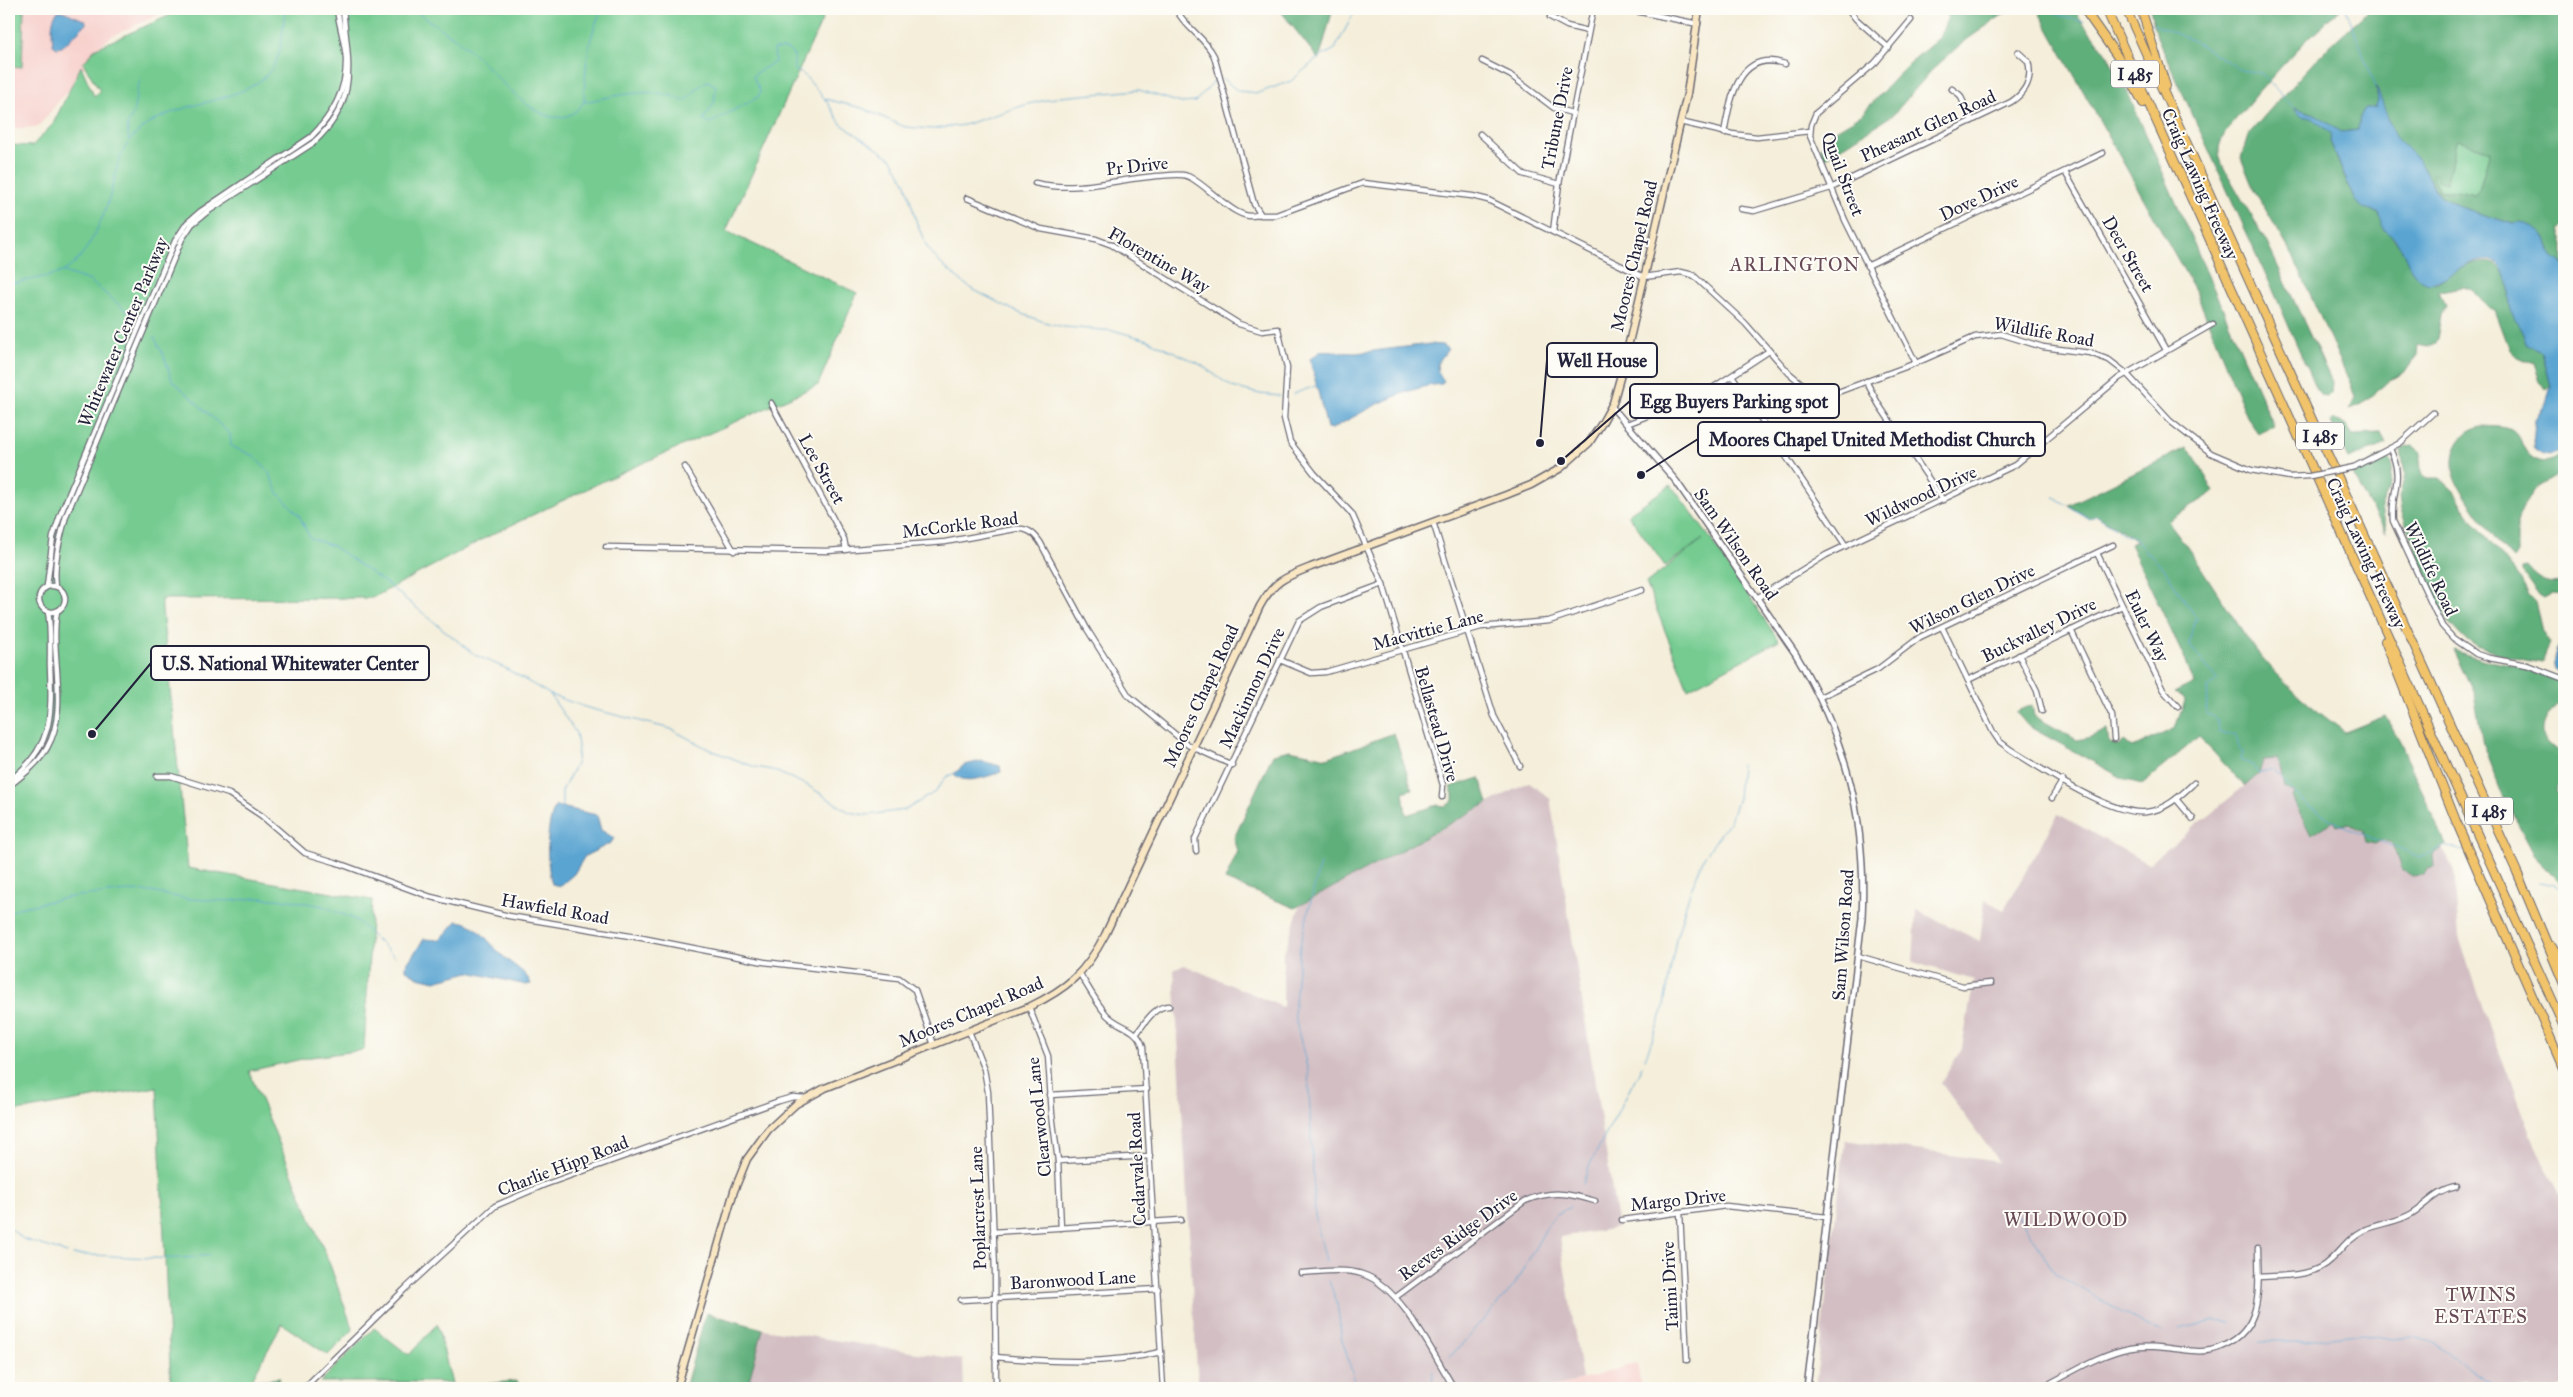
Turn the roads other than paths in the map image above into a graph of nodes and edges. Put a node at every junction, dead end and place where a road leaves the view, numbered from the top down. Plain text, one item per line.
1 (337, 9) edge
2 (343, 9) edge
3 (1176, 9) edge
4 (1593, 9) edge
5 (1626, 9) edge
6 (1699, 9) edge
7 (1848, 9) edge
8 (2084, 9) edge
9 (2106, 9) edge
10 (2126, 9) edge
11 (2141, 9) edge
12 (1550, 17) dead end
13 (1911, 20) dead end
14 (1698, 24) junction
15 (1588, 31) junction
16 (1889, 48) junction
17 (2018, 52) dead end
18 (1482, 62) dead end
19 (1785, 64) dead end
20 (1952, 89) dead end
21 (1572, 113) junction
22 (1972, 121) junction
23 (1680, 122) junction
24 (2179, 124) junction
25 (1810, 131) junction
26 (1724, 132) junction
27 (1480, 134) dead end
28 (2164, 140) junction
29 (2103, 153) dead end
30 (2065, 172) junction
31 (1035, 183) dead end
32 (1559, 184) junction
33 (1831, 188) junction
34 (967, 198) dead end
35 (1741, 209) dead end
36 (1259, 214) junction
37 (1553, 232) junction
38 (1867, 266) junction
39 (1644, 277) junction
40 (2213, 324) dead end
41 (1278, 329) joint
42 (2166, 350) junction
43 (1770, 352) junction
44 (1916, 364) junction
45 (2126, 373) junction
46 (1733, 377) junction
47 (1866, 382) junction
48 (771, 403) dead end
49 (1611, 406) junction
50 (2433, 413) dead end
51 (1627, 424) junction
52 (2390, 449) junction
53 (685, 467) dead end
54 (1943, 500) junction
55 (1433, 522) junction
56 (2113, 545) dead end
57 (1367, 546) junction
58 (1846, 546) junction
59 (606, 547) dead end
60 (846, 550) junction
61 (734, 551) junction
62 (2097, 553) junction
63 (1383, 584) junction
64 (47, 586) junction
65 (56, 586) junction
66 (2364, 586) junction
67 (1642, 590) dead end
68 (1757, 598) junction
69 (2122, 606) junction
70 (48, 611) junction
71 (57, 611) junction
72 (1942, 627) junction
73 (2071, 630) junction
74 (1468, 631) junction
75 (1402, 650) junction
76 (2019, 655) junction
77 (1280, 660) junction
78 (2564, 679) edge
79 (1968, 680) junction
80 (1820, 697) junction
81 (2178, 707) dead end
82 (2042, 711) dead end
83 (2114, 739) dead end
84 (1193, 748) junction
85 (1232, 765) junction
86 (1520, 766) dead end
87 (158, 776) dead end
88 (2063, 780) junction
89 (9, 781) edge
90 (2194, 783) dead end
91 (9, 786) edge
92 (1442, 797) dead end
93 (2052, 798) dead end
94 (2176, 799) junction
95 (2193, 819) dead end
96 (1196, 851) dead end
97 (2544, 931) junction
98 (1858, 956) junction
99 (2564, 967) edge
100 (1080, 974) junction
101 (1991, 983) dead end
102 (2564, 984) edge
103 (1029, 1006) junction
104 (1168, 1006) dead end
105 (2564, 1027) edge
106 (969, 1031) junction
107 (1137, 1034) junction
108 (934, 1044) junction
109 (2564, 1069) edge
110 (1147, 1089) junction
111 (1050, 1095) junction
112 (806, 1098) junction
113 (1150, 1156) junction
114 (1058, 1161) junction
115 (2456, 1187) dead end
116 (1595, 1201) dead end
117 (1680, 1212) junction
118 (1827, 1217) junction
119 (1181, 1220) dead end
120 (1622, 1220) dead end
121 (1154, 1222) junction
122 (1061, 1228) junction
123 (993, 1232) junction
124 (2258, 1248) dead end
125 (1301, 1273) dead end
126 (2258, 1277) junction
127 (1158, 1290) junction
128 (1396, 1297) junction
129 (995, 1298) junction
130 (961, 1300) dead end
131 (1162, 1352) junction
132 (995, 1357) junction
133 (1687, 1360) dead end
134 (304, 1388) edge
135 (677, 1388) edge
136 (996, 1388) edge
137 (1163, 1388) edge
138 (1454, 1388) edge
139 (1807, 1388) edge
140 (2041, 1388) edge

1 - 64 street, Whitewater Center Parkway
2 - 65 street, Whitewater Center Parkway
3 - 36 street
4 - 15 street, Tribune Drive
5 - 14 street
6 - 14 main road, Moores Chapel Road
7 - 16 street
8 - 28 highway
9 - 28 highway, Craig Lawing Freeway / I 485
10 - 24 highway, Craig Lawing Freeway / I 485
11 - 24 highway
12 - 15 street
13 - 16 street, Quail Street
14 - 23 main road, Moores Chapel Road
15 - 21 street, Tribune Drive
16 - 25 street, Quail Street
17 - 22 street, Pheasant Glen Road
18 - 21 street
19 - 26 street
20 - 22 street
21 - 32 street, Tribune Drive
22 - 33 street, Pheasant Glen Road
23 - 26 street
23 - 39 main road, Moores Chapel Road
24 - 97 highway, Craig Lawing Freeway / I 485
25 - 26 street
25 - 33 street, Quail Street
27 - 32 street
28 - 66 highway, Craig Lawing Freeway / I 485
29 - 30 street, Dove Drive
30 - 38 street, Dove Drive
30 - 42 street, Deer Street
31 - 36 street, Pr Drive
32 - 37 street, Tribune Drive
33 - 35 street, Pheasant Glen Road
33 - 38 street, Quail Street
34 - 41 street, Florentine Way
36 - 37 street, Pr Drive
37 - 39 street, Pr Drive
38 - 44 street, Quail Street
39 - 43 street, Wildlife Road
39 - 49 main road, Moores Chapel Road
40 - 42 street, Wildwood Drive
41 - 57 street, Bellastead Drive
42 - 45 street, Wildwood Drive
43 - 46 street
43 - 47 street, Wildlife Road
44 - 45 street, Wildlife Road
44 - 47 street, Wildlife Road
45 - 52 street, Wildlife Road, bridge
45 - 54 street, Wildwood Drive
46 - 51 street
46 - 58 street
47 - 54 street
48 - 60 street, Lee Street
49 - 51 street, Sam Wilson Road
49 - 55 main road, Moores Chapel Road
50 - 52 street, Wildlife Road
51 - 68 street, Sam Wilson Road
52 - 78 street, Wildlife Road
53 - 61 street
54 - 58 street, Wildwood Drive
55 - 57 main road, Moores Chapel Road
55 - 74 street
56 - 62 street, Wilson Glen Drive
57 - 63 street, Bellastead Drive
57 - 84 main road, Moores Chapel Road
58 - 68 street, Wildwood Drive
59 - 61 street, McCorkle Road
60 - 61 street, McCorkle Road
60 - 84 street, McCorkle Road
62 - 69 street, Euler Way
62 - 72 street, Wilson Glen Drive
63 - 75 street, Bellastead Drive
63 - 77 street, Mackinnon Drive
64 - 65 street
64 - 70 street
65 - 71 street
66 - 105 highway, Craig Lawing Freeway / I 485
66 - 109 highway
67 - 74 street, Macvittie Lane
68 - 80 street, Sam Wilson Road
69 - 73 street, Buckvalley Drive
69 - 81 street, Euler Way
70 - 71 street
70 - 89 street
71 - 91 street
72 - 79 street
72 - 80 street, Wilson Glen Drive
73 - 76 street, Buckvalley Drive
73 - 83 street
74 - 75 street, Macvittie Lane
74 - 86 street
75 - 77 street, Macvittie Lane
75 - 92 street, Bellastead Drive
76 - 79 street, Buckvalley Drive
76 - 82 street
77 - 85 street, Mackinnon Drive
79 - 88 street
80 - 98 street, Sam Wilson Road
84 - 85 street, McCorkle Road
84 - 100 main road, Moores Chapel Road
85 - 96 street, Mackinnon Drive
87 - 108 street, Hawfield Road
88 - 93 street
88 - 94 street
90 - 94 street
94 - 95 street
97 - 99 highway
97 - 102 highway, Craig Lawing Freeway / I 485
98 - 101 street
98 - 118 street, Sam Wilson Road
100 - 103 main road, Moores Chapel Road
100 - 107 street
103 - 106 main road, Moores Chapel Road
103 - 111 street, Clearwood Lane
104 - 107 street
106 - 108 main road, Moores Chapel Road
106 - 123 street, Poplarcrest Lane
107 - 110 street, Cedarvale Road
108 - 112 main road, Moores Chapel Road
110 - 111 street
110 - 113 street, Cedarvale Road
111 - 114 street, Clearwood Lane
112 - 134 street, Charlie Hipp Road
112 - 135 main road, Moores Chapel Road
113 - 114 street
113 - 121 street, Cedarvale Road
114 - 122 street, Clearwood Lane
115 - 126 street
116 - 128 street, Reeves Ridge Drive
117 - 118 street, Margo Drive
117 - 120 street, Margo Drive
117 - 133 street, Taimi Drive
118 - 139 street, Sam Wilson Road
119 - 121 street
121 - 122 street
121 - 127 street, Cedarvale Road
122 - 123 street
123 - 129 street, Poplarcrest Lane
124 - 126 street
125 - 128 street
126 - 140 street
127 - 129 street, Baronwood Lane
127 - 131 street, Cedarvale Road
128 - 138 street
129 - 130 street, Baronwood Lane
129 - 132 street, Poplarcrest Lane
131 - 132 street
131 - 137 street, Cedarvale Road
132 - 136 street, Poplarcrest Lane

